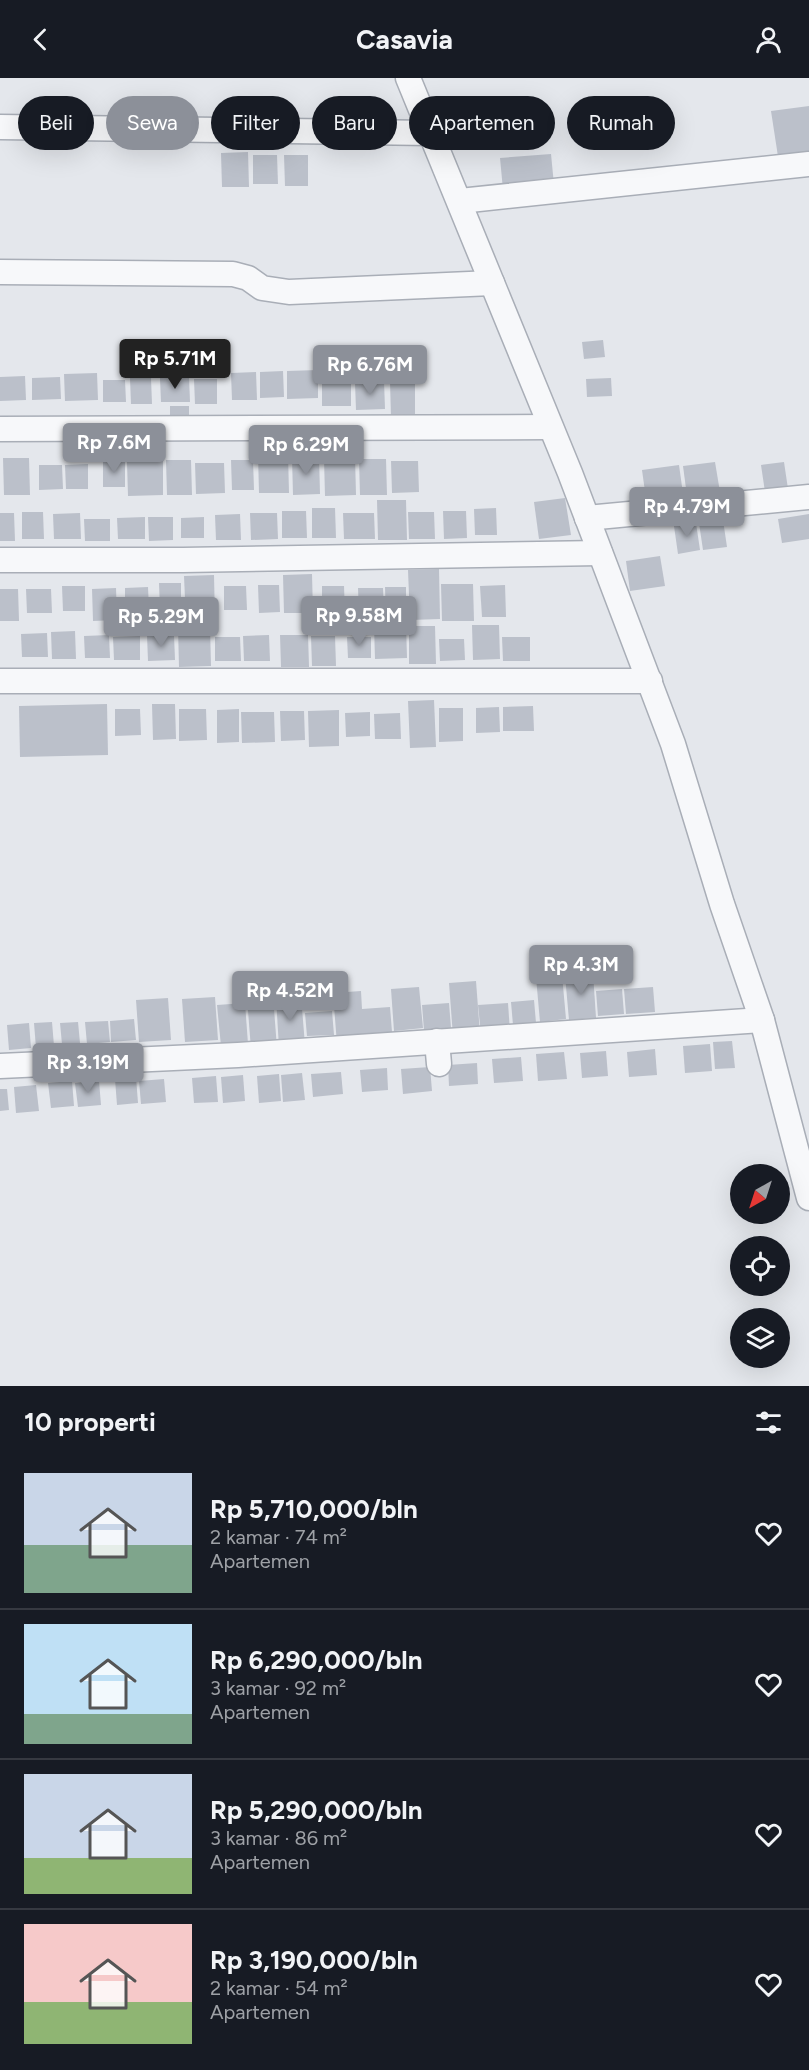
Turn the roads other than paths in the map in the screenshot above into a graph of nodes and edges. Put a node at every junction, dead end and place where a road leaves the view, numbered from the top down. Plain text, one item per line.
1 (408, 78) edge
2 (415, 96) edge
3 (0, 127) edge
4 (409, 133) edge
5 (438, 150) edge
6 (809, 164) edge
7 (460, 201) junction
8 (0, 272) edge
9 (492, 283) junction
10 (550, 427) junction
11 (0, 429) edge
12 (809, 497) edge
13 (587, 518) junction
14 (600, 553) junction
15 (0, 560) edge
16 (0, 681) edge
17 (650, 681) junction
18 (762, 1020) junction
19 (0, 1065) edge
20 (809, 1198) edge

1 - 2 street
3 - 4 street
5 - 7 street
6 - 7 street
7 - 9 street
8 - 9 street
9 - 10 street
10 - 11 street
10 - 13 street
12 - 13 street
13 - 14 street
14 - 15 street
14 - 17 street
16 - 17 street
17 - 18 street
18 - 19 street
18 - 20 street

